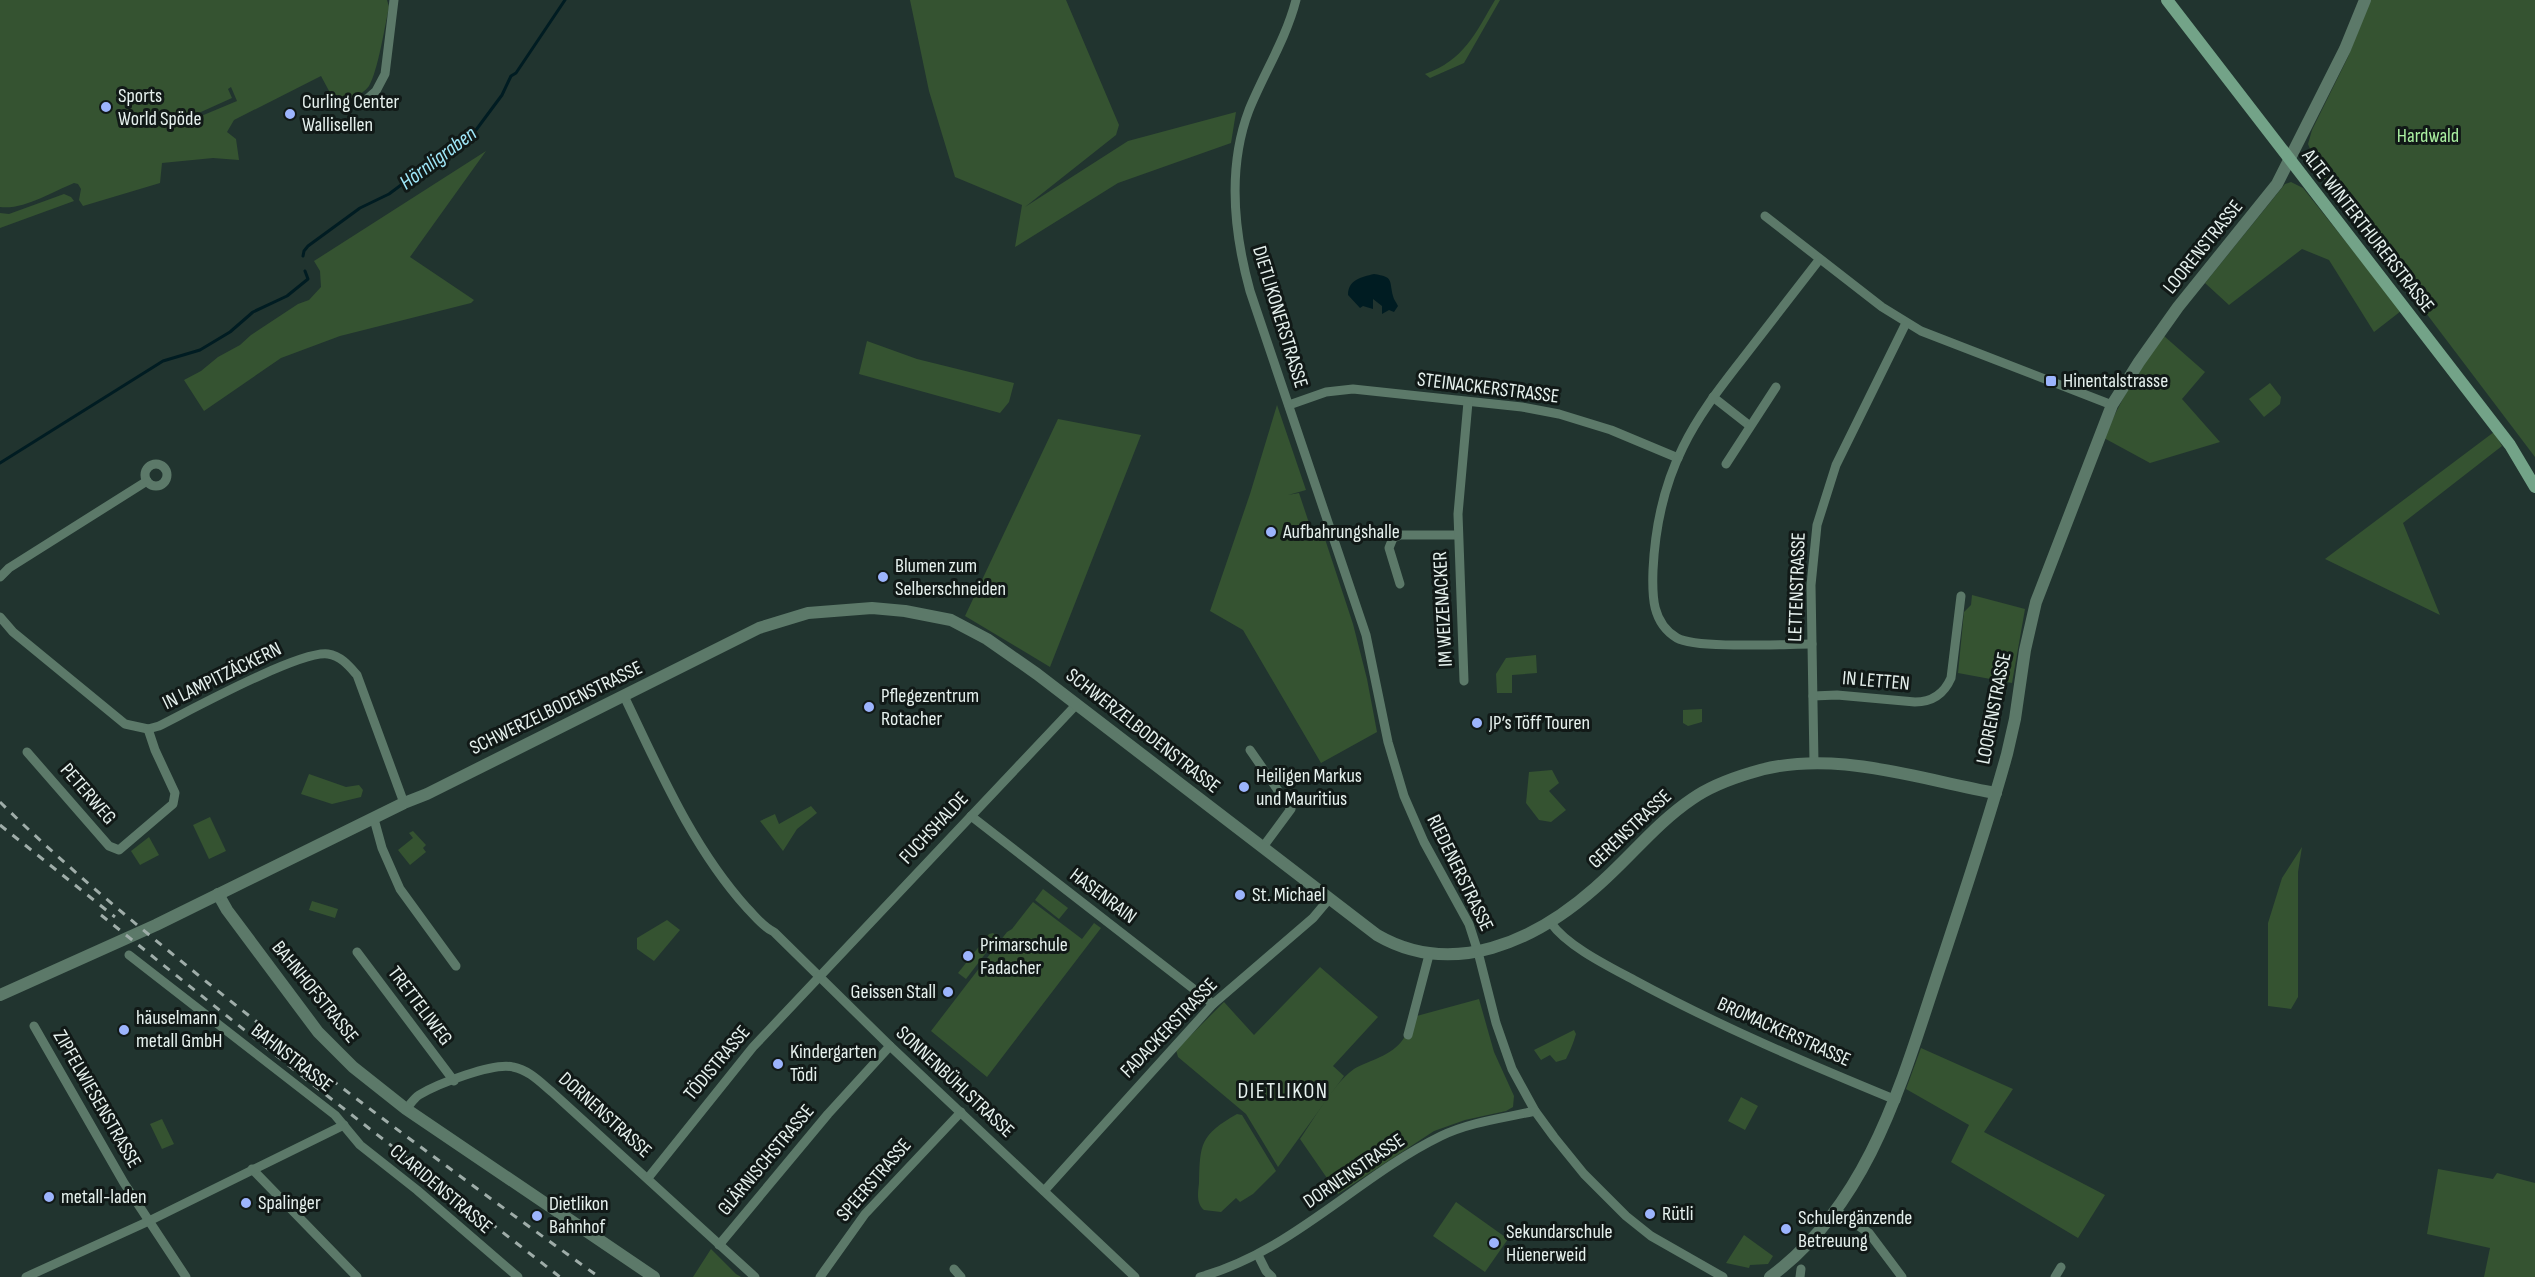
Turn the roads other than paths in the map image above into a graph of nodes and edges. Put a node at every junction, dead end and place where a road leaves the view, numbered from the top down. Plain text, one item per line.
1 (394, 0) edge
2 (1296, 0) edge
3 (2168, 0) edge
4 (2365, 0) edge
5 (359, 106) dead end
6 (2289, 161) junction
7 (1765, 216) dead end
8 (1819, 260) junction
9 (1906, 323) junction
10 (1776, 387) dead end
11 (1713, 397) junction
12 (1468, 402) junction
13 (1289, 405) junction
14 (2112, 405) junction
15 (1750, 426) junction
16 (1678, 458) junction
17 (1726, 464) dead end
18 (147, 481) junction
19 (2535, 487) edge
20 (1458, 535) junction
21 (0, 577) edge
22 (1400, 584) dead end
23 (1961, 596) dead end
24 (0, 617) edge
25 (1812, 644) junction
26 (1464, 681) dead end
27 (624, 696) junction
28 (1813, 696) junction
29 (1076, 705) junction
30 (148, 729) junction
31 (1250, 750) dead end
32 (27, 752) dead end
33 (1814, 763) junction
34 (1996, 793) junction
35 (404, 803) junction
36 (971, 816) junction
37 (374, 819) junction
38 (1263, 847) junction
39 (218, 894) junction
40 (1329, 899) junction
41 (1551, 923) junction
42 (357, 952) dead end
43 (1478, 952) junction
44 (129, 955) dead end
45 (1429, 955) junction
46 (456, 966) dead end
47 (819, 976) junction
48 (0, 995) edge
49 (1213, 1004) junction
50 (34, 1026) dead end
51 (1408, 1035) dead end
52 (890, 1046) junction
53 (454, 1081) junction
54 (1896, 1100) junction
55 (406, 1109) junction
56 (1535, 1111) junction
57 (961, 1112) junction
58 (344, 1125) junction
59 (252, 1169) junction
60 (648, 1178) junction
61 (1044, 1191) junction
62 (1835, 1210) junction
63 (149, 1221) junction
64 (719, 1245) junction
65 (1258, 1255) junction
66 (2061, 1268) dead end
67 (954, 1269) dead end
68 (26, 1277) edge
69 (186, 1277) edge
70 (357, 1277) edge
71 (518, 1277) edge
72 (654, 1277) edge
73 (755, 1277) edge
74 (820, 1277) edge
75 (961, 1277) edge
76 (1135, 1277) edge
77 (1200, 1277) edge
78 (1272, 1277) edge
79 (1723, 1277) edge
80 (1770, 1277) edge
81 (1902, 1277) edge
82 (2055, 1277) edge

1 - 5 street
2 - 13 street, DIETLIKONERSTRASSE
3 - 6 main road, ALTE WINTERTHURERSTRASSE
4 - 6 street, LOORENSTRASSE
6 - 14 street, LOORENSTRASSE
6 - 19 main road, ALTE WINTERTHURERSTRASSE
7 - 8 street
8 - 9 street
8 - 11 street
9 - 14 street
9 - 25 street, LETTENSTRASSE
10 - 15 street
11 - 15 street
11 - 16 street
12 - 13 street, STEINACKERSTRASSE
12 - 16 street, STEINACKERSTRASSE
12 - 20 street, IM WEIZENACKER
13 - 43 street, RIEDENERSTRASSE
14 - 34 street, LOORENSTRASSE
15 - 17 street
16 - 25 street
18 - 18 street
18 - 21 street
20 - 22 street, IM WEIZENACKER
20 - 26 street, IM WEIZENACKER
23 - 28 street, IN LETTEN
24 - 30 street, IN LAMPITZÄCKERN
25 - 28 street, LETTENSTRASSE
27 - 29 street, SCHWERZELBODENSTRASSE
27 - 35 street, SCHWERZELBODENSTRASSE
27 - 47 street, SONNENBÜHLSTRASSE
28 - 33 street, LETTENSTRASSE
29 - 36 street, FUCHSHALDE
29 - 38 street, SCHWERZELBODENSTRASSE
30 - 32 street, PETERWEG
30 - 35 street, IN LAMPITZÄCKERN
31 - 38 street
33 - 34 street, GERENSTRASSE
33 - 41 street, GERENSTRASSE
34 - 54 street, LOORENSTRASSE
35 - 37 street, SCHWERZELBODENSTRASSE
36 - 47 street, FUCHSHALDE
36 - 49 street, HASENRAIN
37 - 39 street, SCHWERZELBODENSTRASSE
37 - 46 street
38 - 40 street, SCHWERZELBODENSTRASSE
39 - 48 street
39 - 55 street, BAHNHOFSTRASSE
40 - 45 street, SCHWERZELBODENSTRASSE
40 - 49 street, FADACKERSTRASSE
41 - 43 street, GERENSTRASSE
41 - 54 street, BROMACKERSTRASSE
42 - 53 street, TRETTELIWEG
43 - 45 street, SCHWERZELBODENSTRASSE
43 - 56 street, RIEDENERSTRASSE
44 - 58 street, BAHNSTRASSE
45 - 51 street
47 - 52 street, SONNENBÜHLSTRASSE
47 - 60 street, TÖDISTRASSE
49 - 61 street, FADACKERSTRASSE
50 - 63 street, ZIPFELWIESENSTRASSE
52 - 57 street, SONNENBÜHLSTRASSE
52 - 64 street, GLÄRNISCHSTRASSE
53 - 55 street, DORNENSTRASSE
53 - 60 street, DORNENSTRASSE
54 - 62 street, LOORENSTRASSE
55 - 72 street, BAHNHOFSTRASSE
56 - 65 street, DORNENSTRASSE
56 - 79 street, RIEDENERSTRASSE
57 - 61 street, SONNENBÜHLSTRASSE
57 - 74 street, SPEERSTRASSE
58 - 59 street
58 - 71 street, CLARIDENSTRASSE
59 - 63 street
59 - 70 street
60 - 64 street, DORNENSTRASSE
61 - 76 street, SONNENBÜHLSTRASSE
62 - 80 street, LOORENSTRASSE
62 - 81 street
63 - 68 street
63 - 69 street, ZIPFELWIESENSTRASSE
64 - 73 street, DORNENSTRASSE
65 - 77 street, DORNENSTRASSE
65 - 78 street
66 - 82 street
67 - 75 street

